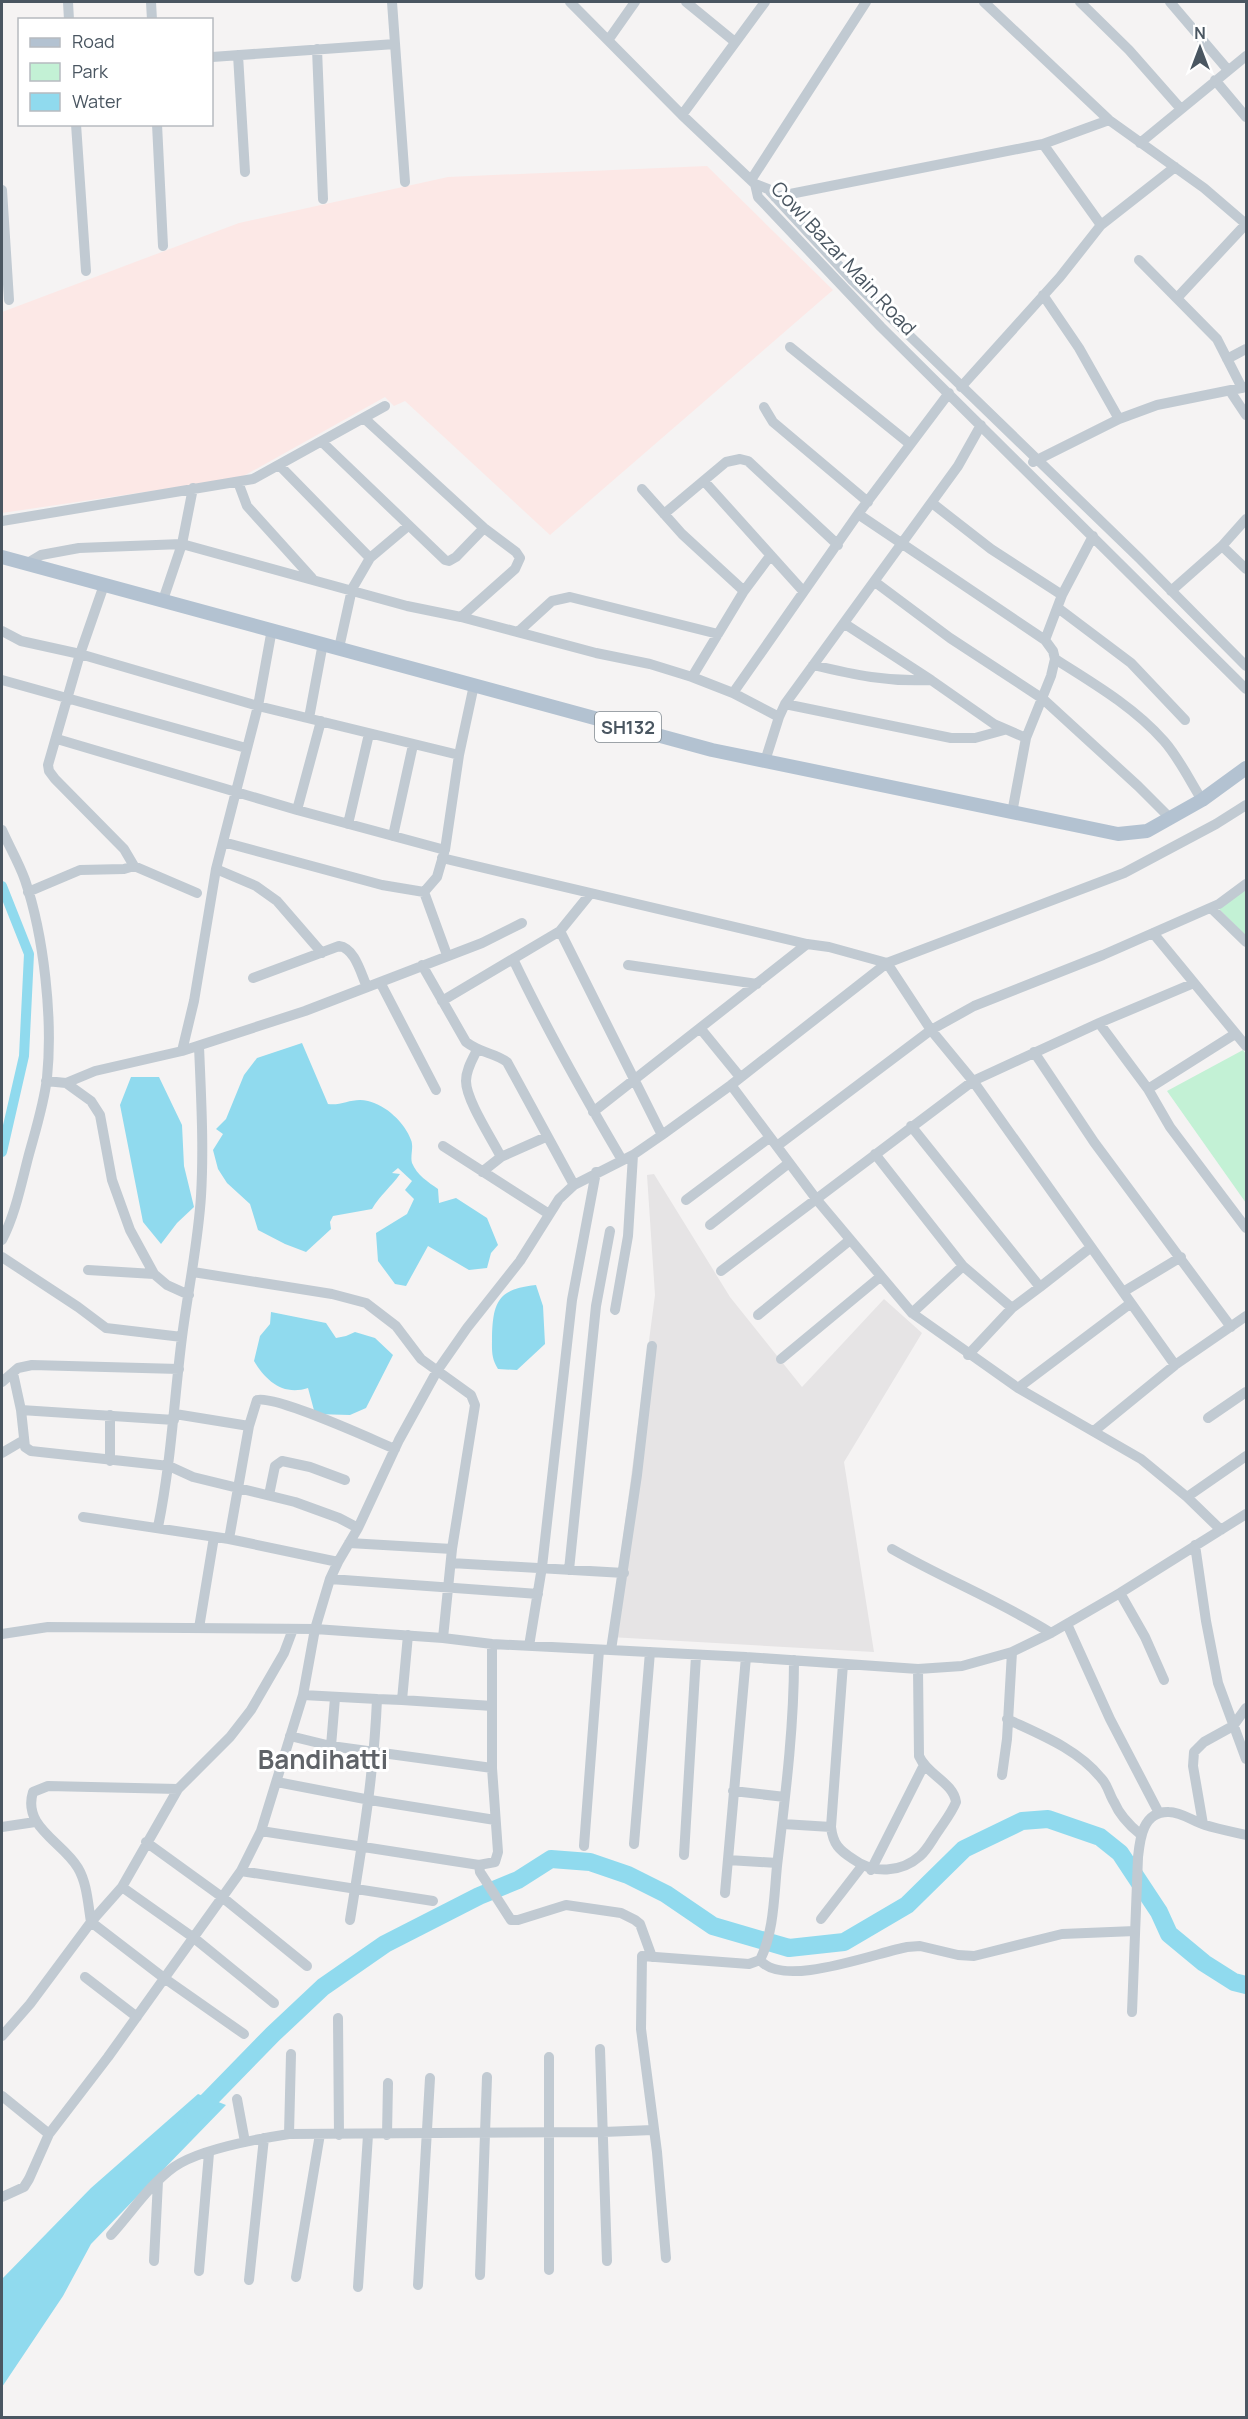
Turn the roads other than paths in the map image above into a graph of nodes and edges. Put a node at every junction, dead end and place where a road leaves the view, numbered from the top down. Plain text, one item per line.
1 (68, 2) edge
2 (152, 2) edge
3 (392, 2) edge
4 (570, 2) edge
5 (635, 2) edge
6 (686, 2) edge
7 (765, 2) edge
8 (866, 2) edge
9 (984, 2) edge
10 (1082, 2) edge
11 (1170, 2) edge
12 (69, 18) edge
13 (152, 18) edge
14 (609, 39) junction
15 (735, 42) junction
16 (395, 44) junction
17 (317, 49) junction
18 (238, 55) junction
19 (1246, 56) edge
20 (213, 57) edge
21 (1228, 70) junction
22 (1215, 80) junction
23 (1181, 109) junction
24 (682, 115) junction
25 (1246, 117) edge
26 (1108, 120) junction
27 (76, 126) edge
28 (157, 126) edge
29 (1140, 142) junction
30 (1043, 144) junction
31 (1175, 167) junction
32 (244, 172) dead end
33 (405, 182) dead end
34 (753, 182) junction
35 (2, 190) edge
36 (775, 196) junction
37 (323, 199) dead end
38 (1246, 224) edge
39 (1101, 225) junction
40 (163, 246) dead end
41 (1139, 260) dead end
42 (86, 272) dead end
43 (1043, 295) junction
44 (1177, 298) junction
45 (9, 300) dead end
46 (790, 347) dead end
47 (1246, 349) edge
48 (1227, 359) junction
49 (961, 387) junction
50 (1244, 388) edge
51 (1230, 392) junction
52 (949, 393) junction
53 (385, 406) dead end
54 (764, 407) dead end
55 (1246, 416) edge
56 (365, 419) junction
57 (1119, 419) junction
58 (981, 425) junction
59 (322, 442) junction
60 (910, 444) junction
61 (1035, 459) junction
62 (280, 466) junction
63 (1026, 469) junction
64 (704, 481) junction
65 (238, 482) junction
66 (193, 488) junction
67 (642, 489) dead end
68 (868, 502) junction
69 (932, 503) junction
70 (664, 514) junction
71 (858, 514) junction
72 (1246, 519) edge
73 (2, 521) edge
74 (408, 526) junction
75 (484, 528) junction
76 (1093, 536) junction
77 (182, 544) junction
78 (901, 544) junction
79 (838, 545) junction
80 (1222, 546) junction
81 (770, 556) junction
82 (2, 557) edge
83 (370, 558) junction
84 (27, 564) junction
85 (1246, 569) edge
86 (313, 579) junction
87 (876, 582) junction
88 (104, 585) junction
89 (352, 590) junction
90 (744, 591) junction
91 (803, 591) junction
92 (1171, 591) junction
93 (1062, 595) junction
94 (163, 600) junction
95 (1058, 608) junction
96 (461, 617) junction
97 (845, 624) junction
98 (272, 629) junction
99 (2, 631) edge
100 (518, 632) junction
101 (718, 634) junction
102 (1046, 640) junction
103 (323, 643) junction
104 (339, 648) junction
105 (80, 654) junction
106 (1242, 654) edge
107 (1056, 659) junction
108 (813, 665) junction
109 (1246, 666) edge
110 (692, 677) junction
111 (2, 680) edge
112 (931, 680) junction
113 (474, 685) junction
114 (1246, 689) edge
115 (733, 693) junction
116 (67, 699) junction
117 (1042, 699) junction
118 (785, 704) junction
119 (258, 706) junction
120 (779, 717) junction
121 (309, 718) junction
122 (1185, 720) dead end
123 (321, 721) junction
124 (1004, 730) junction
125 (369, 734) junction
126 (1026, 738) junction
127 (57, 739) junction
128 (413, 745) junction
129 (246, 748) junction
130 (459, 755) junction
131 (765, 761) junction
132 (1246, 768) edge
133 (237, 791) junction
134 (1202, 800) junction
135 (1246, 805) edge
136 (297, 810) junction
137 (1012, 813) junction
138 (1171, 819) junction
139 (348, 824) junction
140 (2, 830) edge
141 (393, 836) junction
142 (223, 842) junction
143 (443, 854) junction
144 (135, 866) junction
145 (216, 869) junction
146 (1246, 884) edge
147 (28, 892) junction
148 (424, 892) junction
149 (197, 893) dead end
150 (590, 894) junction
151 (1211, 908) junction
152 (522, 923) dead end
153 (560, 931) junction
154 (1153, 933) junction
155 (1246, 942) edge
156 (807, 944) junction
157 (322, 953) junction
158 (447, 955) junction
159 (513, 959) junction
160 (887, 963) junction
161 (422, 965) junction
162 (628, 965) dead end
163 (254, 978) dead end
164 (380, 982) junction
165 (1194, 983) junction
166 (757, 984) junction
167 (367, 987) junction
168 (442, 1001) junction
169 (1099, 1023) junction
170 (700, 1029) junction
171 (931, 1030) junction
172 (1235, 1034) junction
173 (199, 1046) junction
174 (1246, 1046) edge
175 (477, 1050) junction
176 (182, 1051) junction
177 (1034, 1052) junction
178 (740, 1077) junction
179 (46, 1081) junction
180 (633, 1081) junction
181 (973, 1081) junction
182 (66, 1083) junction
183 (731, 1085) junction
184 (1148, 1089) junction
185 (436, 1090) dead end
186 (593, 1112) junction
187 (911, 1126) junction
188 (662, 1135) junction
189 (546, 1137) junction
190 (769, 1138) junction
191 (443, 1146) dead end
192 (777, 1146) junction
193 (875, 1154) junction
194 (633, 1155) junction
195 (501, 1157) junction
196 (622, 1160) junction
197 (789, 1162) junction
198 (482, 1172) junction
199 (596, 1172) junction
200 (574, 1185) junction
201 (686, 1200) dead end
202 (817, 1200) junction
203 (549, 1214) junction
204 (710, 1225) dead end
205 (1246, 1228) edge
206 (610, 1231) dead end
207 (2, 1240) edge
208 (850, 1240) junction
209 (1090, 1248) junction
210 (2, 1257) edge
211 (1181, 1257) junction
212 (963, 1266) junction
213 (88, 1270) dead end
214 (721, 1271) dead end
215 (193, 1272) junction
216 (154, 1274) junction
217 (880, 1277) junction
218 (1040, 1287) junction
219 (1123, 1292) junction
220 (189, 1295) junction
221 (1131, 1303) junction
222 (1012, 1308) junction
223 (615, 1310) dead end
224 (912, 1313) junction
225 (758, 1316) dead end
226 (1246, 1316) edge
227 (1231, 1327) junction
228 (182, 1336) junction
229 (652, 1346) dead end
230 (968, 1355) junction
231 (781, 1359) dead end
232 (1175, 1365) junction
233 (179, 1369) junction
234 (436, 1371) junction
235 (13, 1373) junction
236 (2, 1382) edge
237 (1018, 1388) junction
238 (1246, 1392) edge
239 (21, 1410) junction
240 (110, 1415) junction
241 (174, 1417) junction
242 (1208, 1418) dead end
243 (249, 1426) junction
244 (1094, 1431) junction
245 (24, 1440) junction
246 (395, 1449) junction
247 (2, 1452) edge
248 (1246, 1456) edge
249 (110, 1461) junction
250 (169, 1466) junction
251 (345, 1480) dead end
252 (237, 1489) junction
253 (269, 1495) junction
254 (1187, 1497) junction
255 (1246, 1514) edge
256 (83, 1517) dead end
257 (158, 1527) junction
258 (358, 1528) junction
259 (1221, 1530) junction
260 (214, 1537) junction
261 (229, 1539) junction
262 (348, 1543) junction
263 (1195, 1545) junction
264 (892, 1548) dead end
265 (452, 1549) junction
266 (338, 1562) junction
267 (451, 1563) junction
268 (542, 1567) junction
269 (569, 1570) junction
270 (624, 1573) junction
271 (330, 1579) junction
272 (448, 1588) junction
273 (538, 1593) junction
274 (1120, 1593) junction
275 (1067, 1624) junction
276 (200, 1628) junction
277 (293, 1629) junction
278 (315, 1629) junction
279 (1051, 1633) junction
280 (2, 1634) edge
281 (408, 1635) junction
282 (443, 1638) junction
283 (492, 1644) junction
284 (529, 1646) junction
285 (599, 1650) junction
286 (611, 1650) junction
287 (650, 1652) junction
288 (1012, 1652) junction
289 (696, 1656) junction
290 (746, 1658) junction
291 (795, 1660) junction
292 (843, 1664) junction
293 (918, 1669) junction
294 (1164, 1680) dead end
295 (303, 1695) junction
296 (335, 1698) junction
297 (377, 1699) junction
298 (402, 1700) junction
299 (492, 1706) junction
300 (1246, 1708) edge
301 (1007, 1719) junction
302 (1233, 1726) junction
303 (290, 1736) junction
304 (331, 1746) junction
305 (375, 1752) junction
306 (1246, 1759) edge
307 (923, 1767) junction
308 (492, 1768) junction
309 (1002, 1775) dead end
310 (277, 1782) junction
311 (178, 1789) junction
312 (734, 1791) junction
313 (785, 1797) junction
314 (370, 1800) junction
315 (1159, 1813) junction
316 (495, 1820) junction
317 (35, 1822) junction
318 (783, 1824) junction
319 (1203, 1824) junction
320 (2, 1827) edge
321 (831, 1827) junction
322 (261, 1831) junction
323 (1140, 1834) junction
324 (1246, 1835) edge
325 (146, 1842) junction
326 (634, 1844) dead end
327 (584, 1846) dead end
328 (363, 1848) junction
329 (684, 1855) dead end
330 (728, 1860) junction
331 (777, 1863) junction
332 (867, 1868) junction
333 (480, 1869) junction
334 (242, 1871) junction
335 (122, 1887) junction
336 (355, 1888) junction
337 (726, 1893) dead end
338 (222, 1897) junction
339 (433, 1901) dead end
340 (821, 1919) dead end
341 (350, 1920) dead end
342 (91, 1922) junction
343 (1135, 1931) junction
344 (194, 1938) junction
345 (652, 1956) junction
346 (762, 1957) junction
347 (307, 1965) dead end
348 (85, 1977) dead end
349 (164, 1978) junction
350 (274, 2003) dead end
351 (1132, 2012) dead end
352 (137, 2017) junction
353 (338, 2018) dead end
354 (244, 2034) dead end
355 (2, 2036) edge
356 (600, 2049) dead end
357 (291, 2054) dead end
358 (549, 2057) dead end
359 (487, 2077) dead end
360 (430, 2078) dead end
361 (388, 2082) dead end
362 (2, 2096) edge
363 (237, 2099) dead end
364 (653, 2130) junction
365 (548, 2133) junction
366 (603, 2133) junction
367 (49, 2134) junction
368 (289, 2134) junction
369 (320, 2134) junction
370 (427, 2134) junction
371 (487, 2134) junction
372 (339, 2135) junction
373 (368, 2135) junction
374 (387, 2135) junction
375 (264, 2138) junction
376 (245, 2142) junction
377 (209, 2153) junction
378 (158, 2181) junction
379 (2, 2197) edge
380 (111, 2235) dead end
381 (666, 2258) dead end
382 (154, 2261) dead end
383 (608, 2261) dead end
384 (549, 2270) dead end
385 (199, 2271) dead end
386 (480, 2275) dead end
387 (296, 2277) dead end
388 (249, 2280) dead end
389 (417, 2285) dead end
390 (358, 2287) dead end

1 - 12 street
2 - 13 street
3 - 16 street
4 - 14 street
5 - 14 street
6 - 15 street
7 - 15 street
8 - 34 street
9 - 26 street
10 - 23 street
11 - 21 street
14 - 24 street
15 - 24 street
16 - 17 street
16 - 33 street
17 - 18 street
17 - 37 street
18 - 20 street
18 - 32 street
19 - 21 street
21 - 22 street
22 - 23 street
22 - 25 street
23 - 29 street
24 - 34 street
26 - 29 street
26 - 30 street
27 - 42 street
28 - 40 street
29 - 31 street
30 - 36 street
30 - 39 street
31 - 38 street
31 - 39 street
34 - 36 street, Cowl Bazar Main Road
34 - 52 street, Cowl Bazar Main Road
35 - 45 street
36 - 49 street, Cowl Bazar Main Road
38 - 44 street
39 - 43 street
41 - 44 street
43 - 49 street
43 - 57 street
44 - 48 street
46 - 60 street
47 - 48 street
48 - 50 street
49 - 61 street, Cowl Bazar Main Road
50 - 51 street
51 - 55 street
51 - 57 street
52 - 58 street, Cowl Bazar Main Road
52 - 60 street
53 - 56 street
54 - 68 street
56 - 59 street
56 - 75 street
57 - 61 street
58 - 63 street, Cowl Bazar Main Road
58 - 69 street
59 - 62 street
59 - 74 street
60 - 68 street
61 - 63 street
61 - 92 street, Cowl Bazar Main Road
62 - 65 street
62 - 83 street
63 - 76 street, Cowl Bazar Main Road
64 - 70 street
64 - 79 street
64 - 81 street
65 - 66 street
65 - 86 street
66 - 73 street
66 - 77 street
67 - 70 street
68 - 71 street
69 - 78 street
69 - 93 street
70 - 90 street
71 - 78 street
71 - 79 street
72 - 80 street
74 - 75 street
74 - 83 street
75 - 96 street
76 - 93 street
76 - 114 street, Cowl Bazar Main Road
77 - 84 street
77 - 86 street
77 - 94 street
78 - 87 street
78 - 102 street
79 - 91 street
80 - 85 street
80 - 92 street
81 - 90 street
81 - 91 street
82 - 84 main road, SH132
83 - 89 street
84 - 88 main road, SH132
86 - 89 street
87 - 97 street
87 - 117 street
88 - 94 main road, SH132
88 - 105 street
89 - 96 street
89 - 104 street
90 - 101 street
91 - 115 street
92 - 106 street, Cowl Bazar Main Road
93 - 95 street
94 - 98 main road, SH132
95 - 102 street
95 - 122 street
96 - 100 street
97 - 108 street
97 - 112 street
98 - 103 main road, SH132
98 - 119 street
99 - 105 street
100 - 101 street
100 - 110 street
101 - 110 street
102 - 107 street
103 - 104 main road, SH132
103 - 121 street
104 - 113 main road, SH132
105 - 116 street
105 - 119 street
106 - 109 street, Cowl Bazar Main Road
107 - 117 street
107 - 134 street
108 - 112 street
108 - 118 street
110 - 115 street
111 - 116 street
112 - 124 street
113 - 130 street
113 - 131 main road, SH132
115 - 120 street
116 - 127 street
116 - 129 street
117 - 126 street
117 - 138 street
118 - 120 street
118 - 124 street
119 - 121 street
119 - 129 street
120 - 131 street
121 - 123 street
123 - 125 street
123 - 136 street
124 - 126 street
125 - 128 street
125 - 139 street
126 - 137 street
127 - 133 street
127 - 144 street
128 - 130 street
128 - 141 street
129 - 133 street
130 - 143 street
131 - 137 main road, SH132
132 - 134 main road, SH132
133 - 136 street
133 - 142 street
134 - 138 main road, SH132
135 - 160 street
136 - 139 street
137 - 138 main road, SH132
139 - 141 street
140 - 147 street
141 - 143 street
142 - 145 street
142 - 148 street
143 - 148 street
143 - 150 street
144 - 147 street
144 - 149 street
145 - 157 street
145 - 176 street
146 - 151 street
147 - 179 street
148 - 158 street
150 - 153 street
150 - 156 street
151 - 154 street
151 - 155 street
152 - 158 street
153 - 159 street
153 - 180 street
154 - 165 street
154 - 171 street
156 - 160 street
156 - 166 street
157 - 163 street
157 - 167 street
158 - 161 street
159 - 168 street
159 - 186 street
160 - 171 street
160 - 178 street
161 - 164 street
161 - 168 street
162 - 166 street
164 - 167 street
164 - 185 street
165 - 169 street
165 - 172 street
166 - 170 street
167 - 173 street
168 - 175 street
169 - 177 street
169 - 184 street
170 - 178 street
170 - 180 street
171 - 181 street
171 - 192 street
172 - 174 street
172 - 184 street
173 - 176 street
173 - 215 street
175 - 189 street
175 - 195 street
176 - 182 street
177 - 181 street
177 - 211 street
178 - 183 street
179 - 182 street
179 - 207 street
180 - 186 street
180 - 188 street
181 - 187 street
181 - 209 street
182 - 216 street
183 - 188 street
183 - 190 street
184 - 205 street
186 - 196 street
187 - 193 street
187 - 218 street
188 - 194 street
189 - 195 street
189 - 200 street
190 - 192 street
190 - 201 street
191 - 198 street
192 - 197 street
193 - 202 street
193 - 212 street
194 - 196 street
194 - 223 street
195 - 198 street
196 - 199 street
197 - 202 street
197 - 204 street
198 - 203 street
199 - 200 street
199 - 268 street
200 - 203 street
202 - 208 street
202 - 214 street
203 - 234 street
206 - 269 street
208 - 217 street
208 - 225 street
209 - 218 street
209 - 219 street
210 - 228 street
211 - 219 street
211 - 227 street
212 - 222 street
212 - 224 street
213 - 216 street
215 - 220 street
215 - 234 street
216 - 220 street
217 - 224 street
217 - 231 street
218 - 222 street
219 - 221 street
220 - 228 street
221 - 232 street
221 - 237 street
222 - 230 street
224 - 230 street
226 - 227 street
227 - 232 street
228 - 233 street
229 - 270 street
230 - 237 street
232 - 244 street
233 - 235 street
233 - 241 street
234 - 246 street
234 - 265 street
235 - 236 street
235 - 239 street
237 - 244 street
238 - 242 street
239 - 240 street
239 - 245 street
240 - 241 street
240 - 249 street
241 - 243 street
241 - 250 street
243 - 246 street
243 - 252 street
244 - 254 street
245 - 247 street
245 - 249 street
246 - 258 street
248 - 254 street
249 - 250 street
250 - 252 street
250 - 257 street
251 - 253 street
252 - 253 street
252 - 261 street
253 - 258 street
254 - 259 street
255 - 259 street
256 - 257 street
257 - 260 street
258 - 262 street
259 - 263 street
260 - 261 street
260 - 276 street
261 - 266 street
262 - 265 street
262 - 266 street
263 - 274 street
263 - 302 street
264 - 279 street
265 - 267 street
266 - 271 street
267 - 268 street
267 - 272 street
268 - 269 street
268 - 273 street
269 - 270 street
270 - 286 street
271 - 272 street
271 - 278 street
272 - 273 street
272 - 282 street
273 - 284 street
274 - 275 street
274 - 294 street
275 - 279 street
275 - 315 street
276 - 277 street
276 - 280 street
277 - 278 street
277 - 311 street
278 - 281 street
278 - 295 street
279 - 288 street
281 - 282 street
281 - 298 street
282 - 283 street
283 - 284 street
283 - 299 street
284 - 285 street
285 - 286 street
285 - 327 street
286 - 287 street
287 - 289 street
287 - 326 street
288 - 293 street
288 - 301 street
289 - 290 street
289 - 329 street
290 - 291 street
290 - 312 street
291 - 292 street
291 - 313 street
292 - 293 street
292 - 321 street
293 - 307 street
295 - 296 street
295 - 303 street
296 - 297 street
296 - 304 street
297 - 298 street
297 - 305 street
298 - 299 street
299 - 308 street
300 - 302 street
301 - 309 street
301 - 323 street
302 - 306 street
302 - 319 street
303 - 304 street
303 - 310 street
304 - 305 street
305 - 308 street
305 - 314 street
307 - 332 street
307 - 332 street
308 - 316 street
310 - 314 street
310 - 322 street
311 - 317 street
311 - 325 street
312 - 313 street
312 - 330 street
313 - 318 street
314 - 316 street
314 - 328 street
315 - 319 street
315 - 323 street
316 - 333 street
317 - 320 street
317 - 342 street
318 - 321 street
318 - 331 street
319 - 324 street
321 - 332 street
322 - 328 street
322 - 334 street
323 - 343 street
325 - 335 street
325 - 338 street
328 - 333 street
328 - 336 street
330 - 331 street
330 - 337 street
331 - 346 street
332 - 340 street
333 - 345 street
334 - 336 street
334 - 338 street
335 - 342 street
335 - 344 street
336 - 339 street
336 - 341 street
338 - 344 street
338 - 347 street
342 - 349 street
342 - 355 street
343 - 346 street
343 - 351 street
344 - 349 street
344 - 350 street
345 - 346 street
345 - 364 street
348 - 352 street
349 - 352 street
349 - 354 street
352 - 367 street
353 - 372 street
356 - 366 street
357 - 368 street
358 - 365 street
359 - 371 street
360 - 370 street
361 - 374 street
362 - 367 street
363 - 376 street
364 - 366 street
364 - 381 street
365 - 366 street
365 - 371 street
365 - 384 street
366 - 383 street
367 - 379 street
368 - 369 street
368 - 375 street
369 - 372 street
369 - 387 street
370 - 371 street
370 - 374 street
370 - 389 street
371 - 386 street
372 - 373 street
373 - 374 street
373 - 390 street
375 - 376 street
375 - 388 street
376 - 377 street
377 - 378 street
377 - 385 street
378 - 380 street
378 - 382 street

